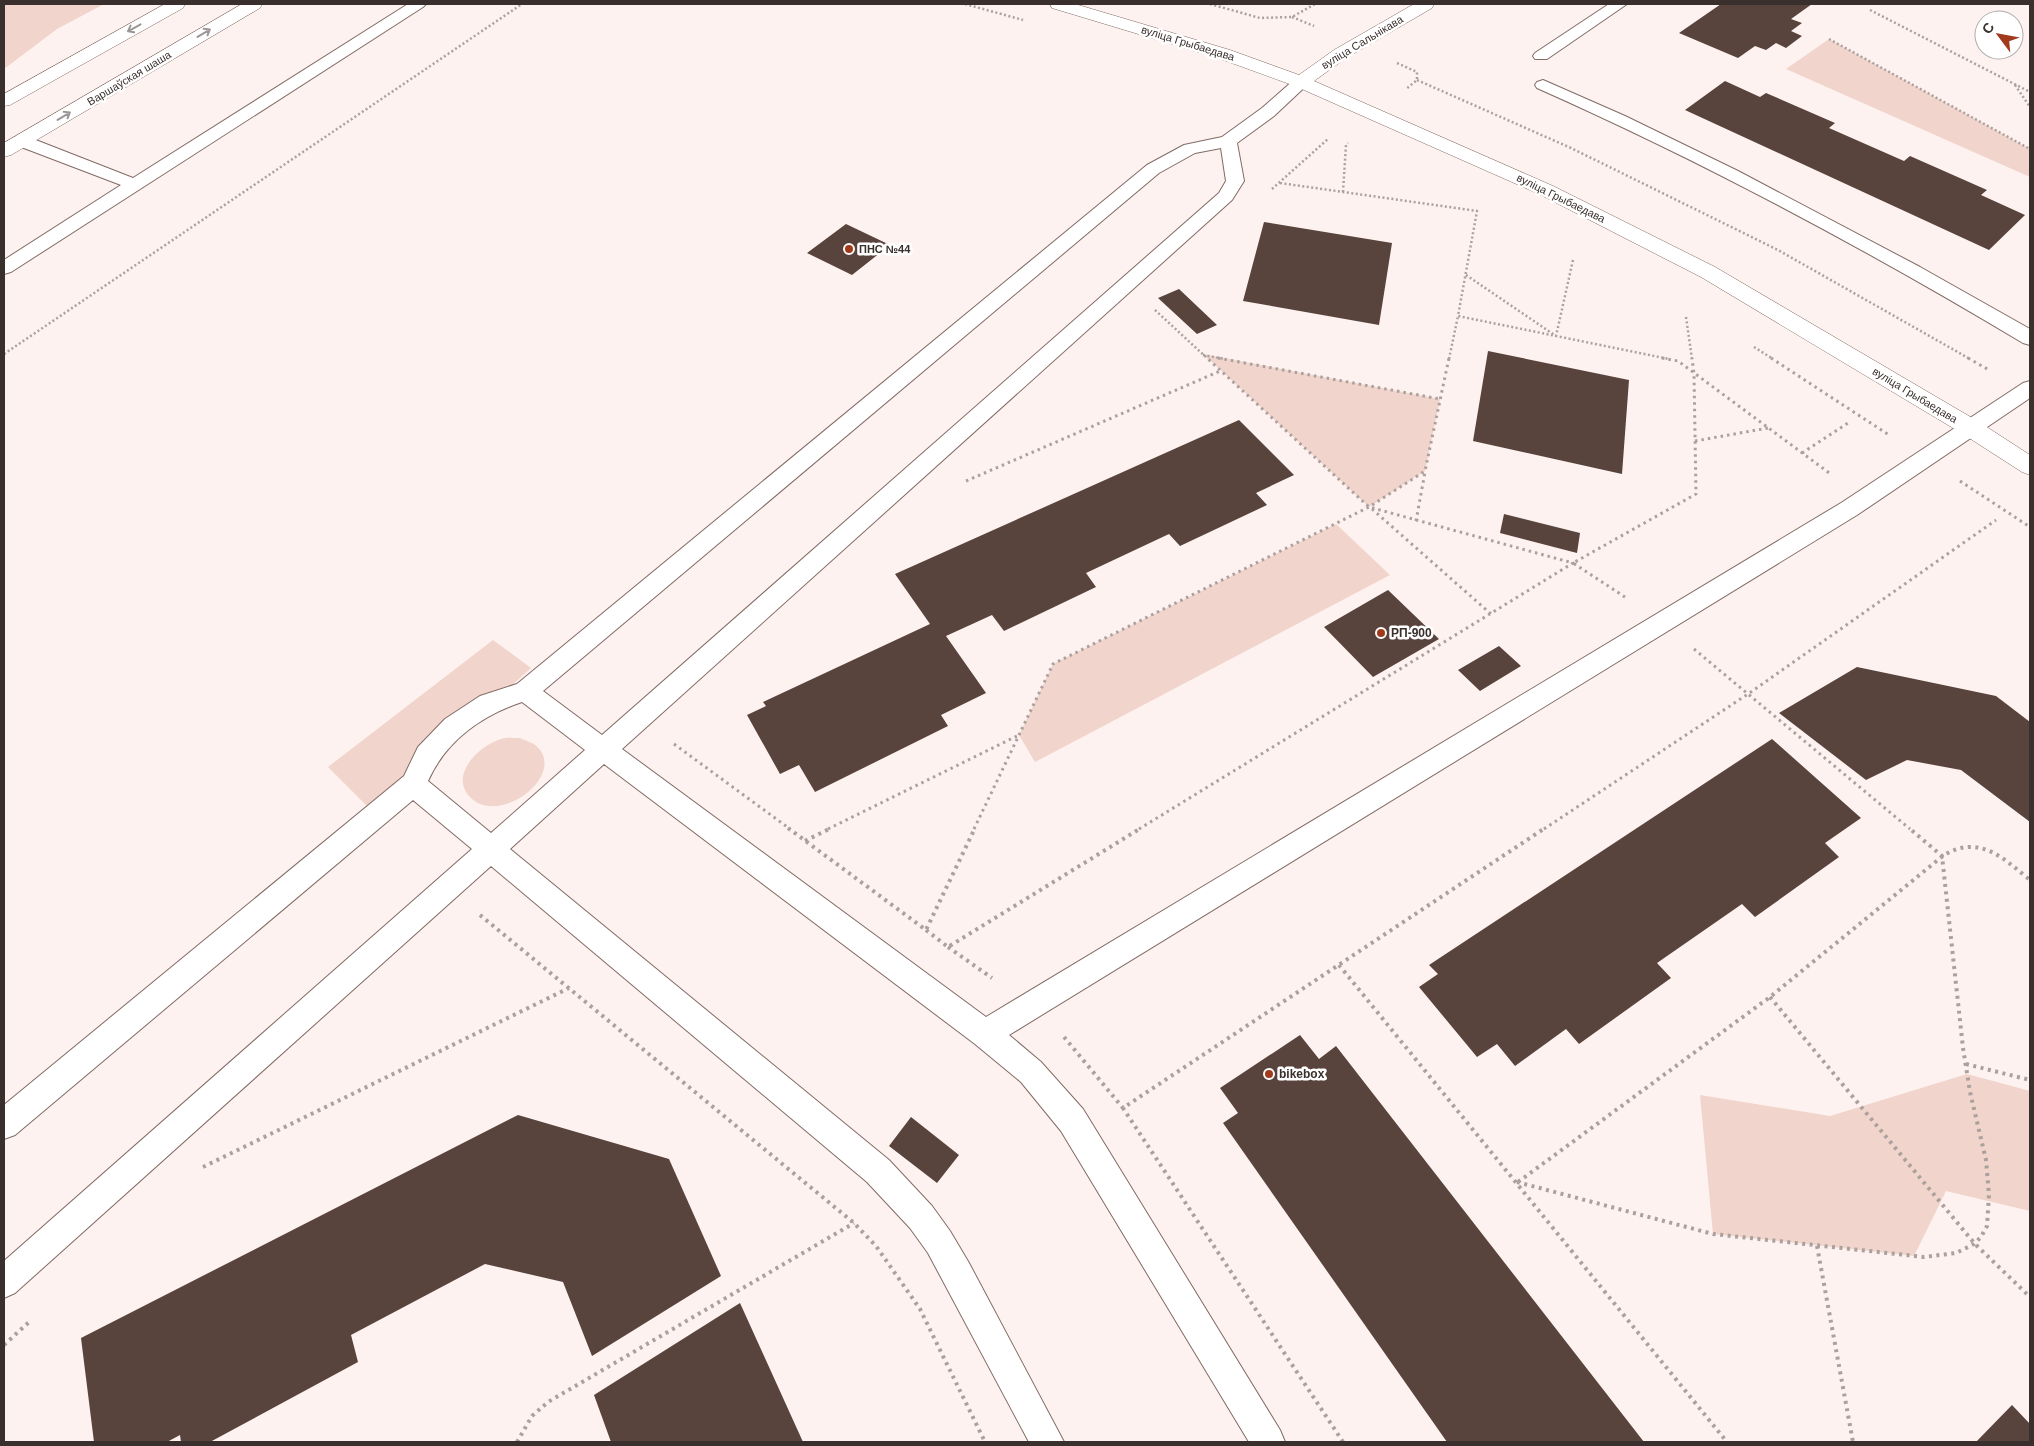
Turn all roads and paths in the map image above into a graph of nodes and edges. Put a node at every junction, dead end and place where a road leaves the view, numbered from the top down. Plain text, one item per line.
1 (177, 4) edge
2 (254, 4) edge
3 (418, 4) edge
4 (522, 4) edge
5 (965, 4) edge
6 (1058, 4) edge
7 (1210, 4) edge
8 (1315, 4) edge
9 (1426, 4) edge
10 (1619, 4) edge
11 (1870, 10) dead end
12 (1292, 17) junction
13 (1026, 20) dead end
14 (1320, 29) dead end
15 (1829, 39) dead end
16 (1541, 56) dead end
17 (1395, 62) dead end
18 (1417, 80) junction
19 (1301, 82) junction
20 (2015, 84) junction
21 (1543, 85) dead end
22 (1405, 90) dead end
23 (2030, 92) edge
24 (4, 101) edge
25 (2030, 107) edge
26 (22, 140) junction
27 (1228, 142) junction
28 (1346, 145) dead end
29 (2030, 149) edge
30 (4, 151) edge
31 (1279, 182) dead end
32 (136, 185) junction
33 (1344, 192) junction
34 (1572, 260) dead end
35 (4, 268) edge
36 (1466, 275) junction
37 (1152, 308) dead end
38 (1458, 316) junction
39 (1686, 317) dead end
40 (1556, 336) junction
41 (2030, 338) edge
42 (1751, 345) dead end
43 (4, 354) edge
44 (1203, 354) junction
45 (1220, 371) junction
46 (1694, 374) junction
47 (2028, 389) edge
48 (1440, 399) junction
49 (1848, 423) dead end
50 (1768, 428) junction
51 (1972, 428) junction
52 (1695, 441) junction
53 (1802, 453) junction
54 (1925, 459) junction
55 (2030, 466) edge
56 (1425, 471) junction
57 (958, 485) dead end
58 (1865, 499) junction
59 (1369, 507) junction
60 (1416, 520) junction
61 (1996, 520) dead end
62 (2030, 527) edge
63 (1573, 563) junction
64 (1491, 614) junction
65 (1663, 623) junction
66 (525, 691) junction
67 (1748, 694) junction
68 (1020, 735) junction
69 (667, 739) dead end
70 (603, 750) junction
71 (413, 784) junction
72 (805, 841) junction
73 (492, 849) junction
74 (1942, 856) junction
75 (2030, 880) edge
76 (477, 913) dead end
77 (926, 930) junction
78 (1338, 965) junction
79 (569, 988) junction
80 (1770, 996) junction
81 (986, 1034) junction
82 (1966, 1064) junction
83 (2030, 1080) edge
84 (4, 1124) edge
85 (200, 1169) dead end
86 (1518, 1182) junction
87 (854, 1223) junction
88 (1975, 1244) junction
89 (1818, 1246) junction
90 (4, 1282) edge
91 (2030, 1297) edge
92 (517, 1442) edge
93 (985, 1442) edge
94 (1047, 1442) edge
95 (1268, 1442) edge
96 (1343, 1442) edge
97 (1727, 1442) edge
98 (1853, 1442) edge

1 -> 24 main road
26 -> 2 main road, Варшаўская шаша
3 - 32 lane
4 - 43 path
5 - 13 path
6 - 19 main road, вуліца Грыбаедава
7 - 12 path
8 - 12 path
9 - 19 main road, вуліца Сальнікава
10 - 16 lane
11 - 20 path
12 - 14 path
15 - 29 path
17 - 18 path
18 - 22 path
18 - 47 path
19 - 27 lane
19 - 51 main road, вуліца Грыбаедава
20 - 23 path
20 - 25 path
21 - 41 lane
26 - 30 main road, Варшаўская шаша
26 - 32 lane
27 - 66 lane
27 - 70 lane
28 - 33 path
31 - 33 path
32 - 35 lane
33 - 36 path
34 - 40 path
36 - 38 path
36 - 40 path
37 - 44 path
38 - 40 path
38 - 48 path
39 - 46 path
40 - 46 path
42 - 54 path
44 - 45 path
44 - 48 path
45 - 57 path
45 - 59 path
46 - 50 path
46 - 52 path
47 - 51 lane
48 - 56 path
49 - 53 path
50 - 52 path
50 - 53 path
51 - 54 lane
51 - 55 main road, вуліца Грыбаедава
52 - 63 path
53 - 58 path
54 - 58 lane
54 - 62 path
56 - 59 path
56 - 60 path
58 - 65 lane
59 - 60 path
59 - 64 path
59 - 68 path
60 - 63 path
61 - 67 path
63 - 64 path
63 - 65 path
64 - 77 path
65 - 67 path
65 - 81 lane
66 - 70 lane
66 - 71 lane
67 - 74 path
67 - 78 path
68 - 72 path
68 - 77 path
69 - 72 path
70 - 73 lane
70 - 81 lane
71 - 73 lane
71 - 84 lane
72 - 77 path
73 - 90 lane
73 - 94 lane
74 - 75 path
74 - 80 path
74 - 82 path
76 - 79 path
78 - 86 path
78 - 96 path
79 - 85 path
79 - 87 path
80 - 86 path
80 - 88 path
81 - 95 lane
82 - 83 path
82 - 88 path
86 - 89 path
86 - 97 path
87 - 92 path
87 - 93 path
88 - 89 path
88 - 91 path
89 - 98 path

